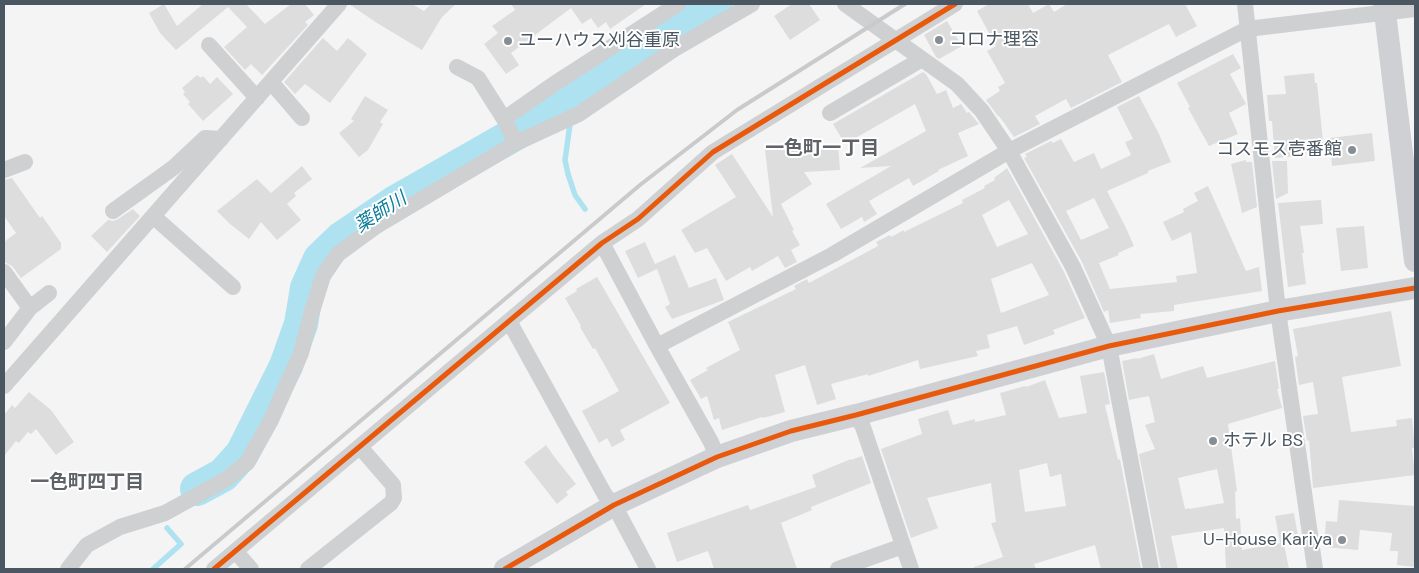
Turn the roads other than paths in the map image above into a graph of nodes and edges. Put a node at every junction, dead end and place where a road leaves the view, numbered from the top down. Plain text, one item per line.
1 (339, 4) edge
2 (678, 4) edge
3 (752, 4) edge
4 (845, 4) edge
5 (955, 4) edge
6 (1245, 4) edge
7 (1384, 6) edge
8 (1415, 9) edge
9 (1247, 29) junction
10 (896, 39) junction
11 (209, 45) dead end
12 (922, 59) junction
13 (457, 67) dead end
14 (270, 82) junction
15 (256, 98) junction
16 (830, 113) dead end
17 (302, 118) dead end
18 (505, 120) junction
19 (221, 139) junction
20 (516, 142) junction
21 (1009, 151) junction
22 (25, 162) dead end
23 (4, 170) edge
24 (113, 212) dead end
25 (153, 216) junction
26 (602, 243) junction
27 (1415, 261) edge
28 (4, 272) edge
29 (232, 287) dead end
30 (1415, 288) edge
31 (48, 293) dead end
32 (30, 308) junction
33 (1278, 311) junction
34 (509, 321) junction
35 (4, 342) edge
36 (657, 346) junction
37 (1109, 346) junction
38 (4, 386) edge
39 (856, 414) junction
40 (360, 447) junction
41 (717, 457) junction
42 (614, 505) junction
43 (903, 546) junction
44 (236, 552) junction
45 (68, 569) edge
46 (214, 569) edge
47 (251, 569) edge
48 (308, 569) edge
49 (505, 569) edge
50 (648, 569) edge
51 (838, 569) edge
52 (911, 569) edge
53 (1151, 569) edge
54 (1315, 569) edge

1 - 14 street
2 - 18 street
3 - 20 street
4 - 10 street
5 - 10 street
6 - 9 street
7 - 8 street
7 - 9 street
7 - 27 street
9 - 21 street
9 - 33 street
10 - 12 street
10 - 26 street
11 - 15 street
12 - 16 street
12 - 21 street
13 - 18 street
14 - 15 street
14 - 17 street
15 - 19 street
18 - 20 street
19 - 24 street
19 - 25 street
20 - 45 street
21 - 36 street
21 - 37 street
22 - 23 street
25 - 29 street
25 - 38 street
26 - 34 street
26 - 36 street
28 - 32 street
30 - 33 street
31 - 32 street
32 - 35 street
33 - 37 street
33 - 54 street
34 - 40 street
34 - 42 street
36 - 41 street
37 - 39 street
37 - 53 street
39 - 41 street
39 - 43 street
40 - 44 street
40 - 48 street
41 - 42 street
42 - 49 street
42 - 50 street
43 - 51 street
43 - 52 street
44 - 46 street
44 - 47 street

